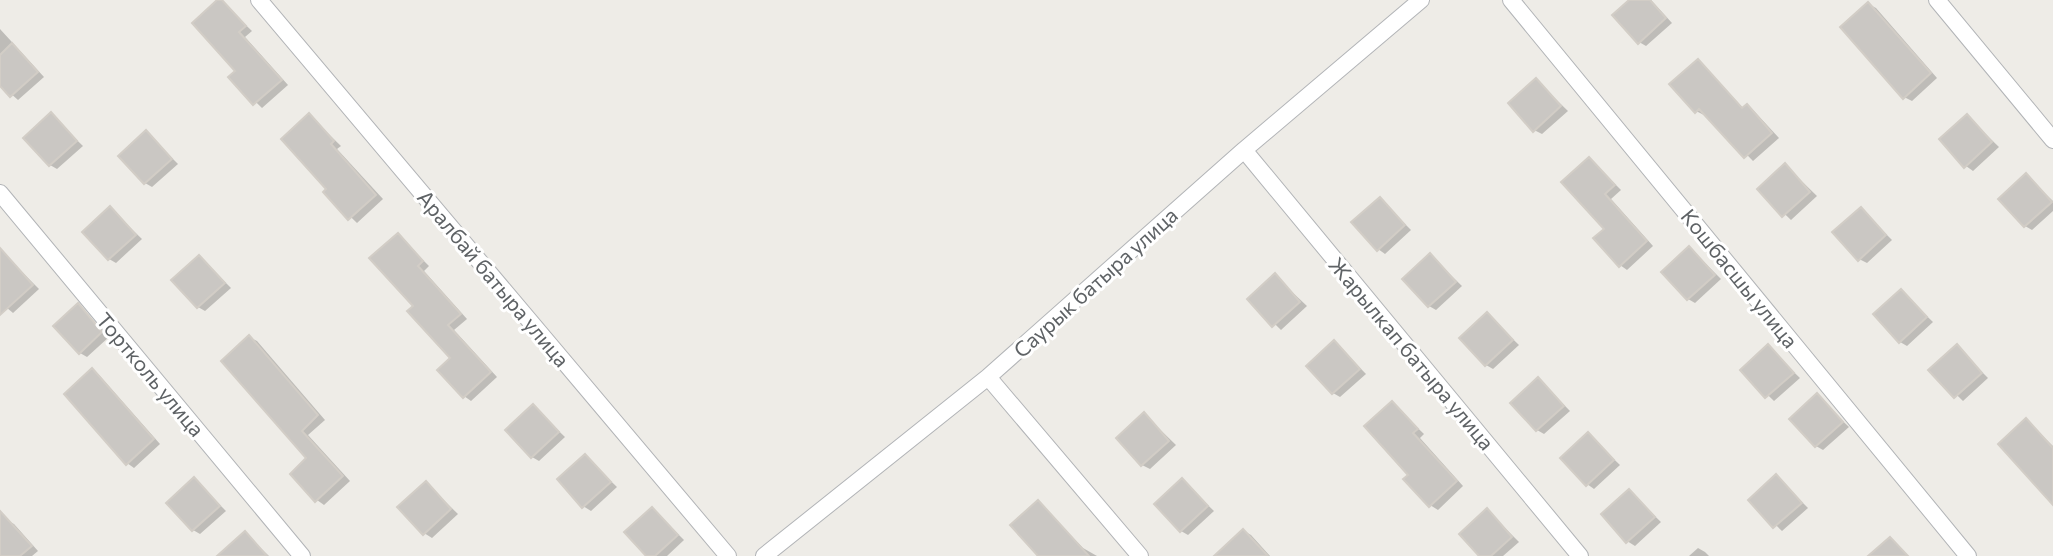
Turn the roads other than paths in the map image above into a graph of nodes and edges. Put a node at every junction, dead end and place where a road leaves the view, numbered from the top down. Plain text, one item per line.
1 (259, 0) edge
2 (1421, 0) edge
3 (1511, 0) edge
4 (1937, 0) edge
5 (2053, 140) edge
6 (1244, 150) junction
7 (0, 193) edge
8 (988, 377) junction
9 (302, 556) edge
10 (728, 556) edge
11 (764, 556) edge
12 (1140, 556) edge
13 (1580, 556) edge
14 (1968, 556) edge

1 - 10 street, Аралбай батыра улица
2 - 6 street, Саурык батыра улица
3 - 14 street, Кошбасшы улица
4 - 5 street
6 - 8 street, Саурык батыра улица
6 - 13 street, Жарылкап батыра улица
7 - 9 street, Тортколь улица
8 - 11 street, Саурык батыра улица
8 - 12 street

